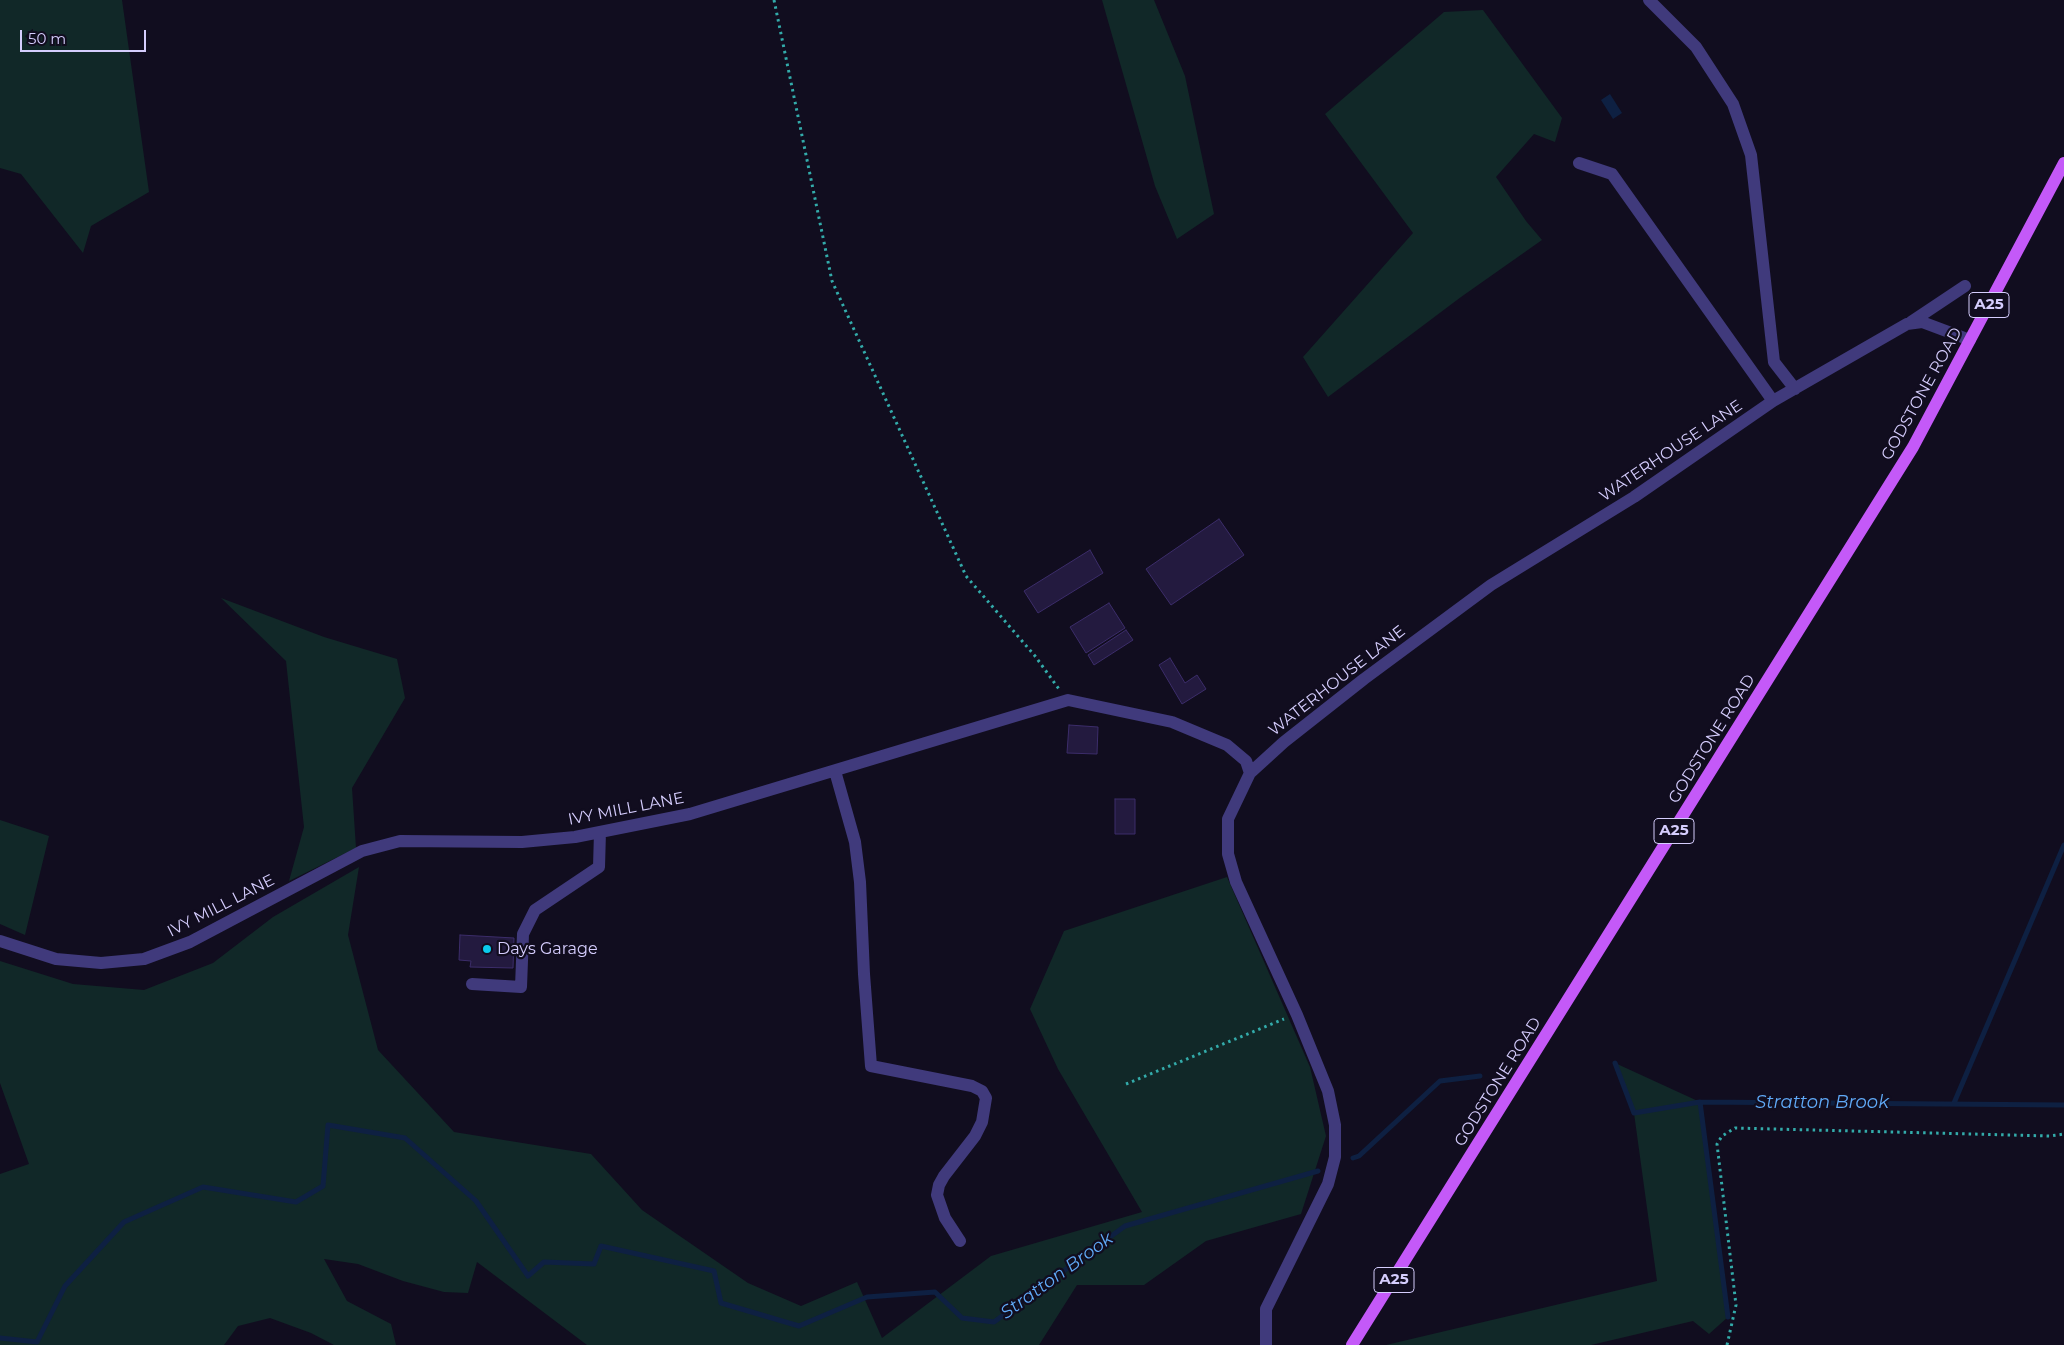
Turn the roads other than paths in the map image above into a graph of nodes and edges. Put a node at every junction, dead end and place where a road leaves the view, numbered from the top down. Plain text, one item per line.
1 (1649, 0) edge
2 (1579, 163) dead end
3 (2064, 164) edge
4 (1965, 286) dead end
5 (1907, 324) junction
6 (1970, 340) junction
7 (1795, 389) junction
8 (1773, 401) junction
9 (835, 771) junction
10 (1250, 773) junction
11 (600, 832) junction
12 (0, 942) edge
13 (472, 984) dead end
14 (960, 1241) dead end
15 (1266, 1345) edge
16 (1352, 1345) edge

1 - 7 street
2 - 8 street
3 - 6 main road, GODSTONE ROAD / A25
4 - 5 street, WATERHOUSE LANE
5 - 6 street
5 - 7 street, WATERHOUSE LANE
6 - 16 main road, GODSTONE ROAD / A25
7 - 8 street, WATERHOUSE LANE
8 - 10 street, WATERHOUSE LANE
9 - 10 street, IVY MILL LANE
9 - 11 street, IVY MILL LANE
9 - 14 street
10 - 15 street, WATERHOUSE LANE
11 - 12 street, IVY MILL LANE
11 - 13 street

